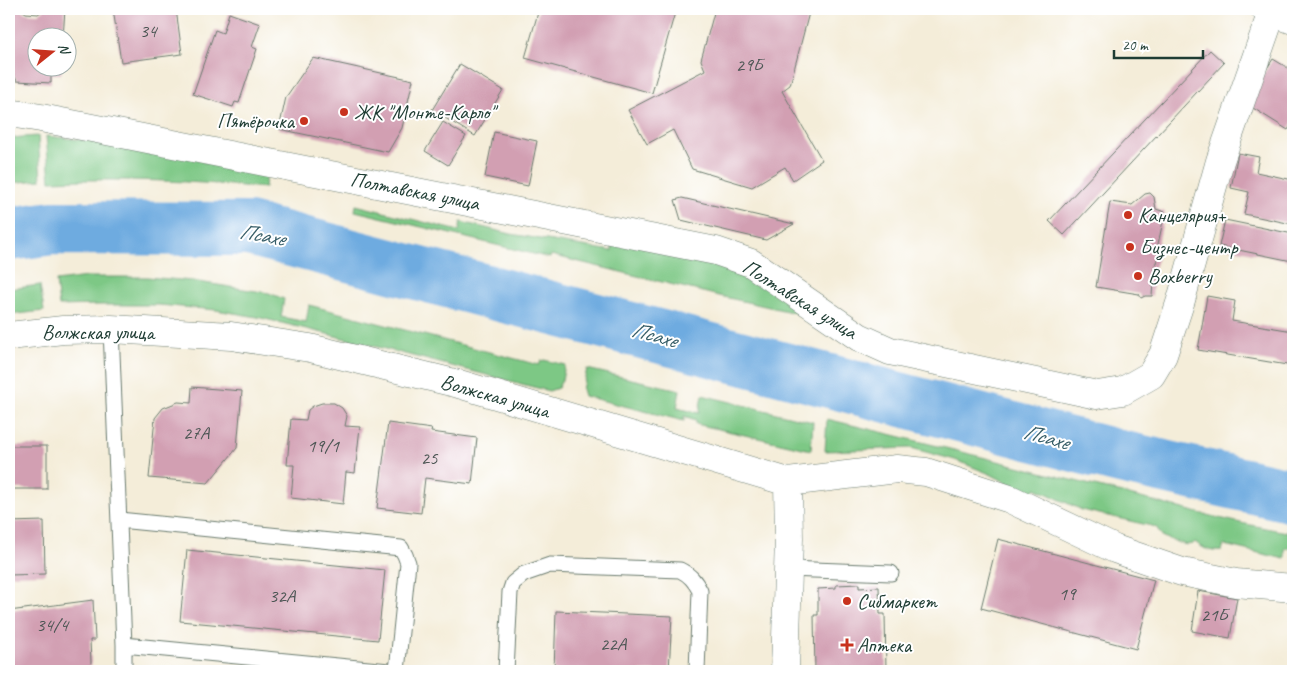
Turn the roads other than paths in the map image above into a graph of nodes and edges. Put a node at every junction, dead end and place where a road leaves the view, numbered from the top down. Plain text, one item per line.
1 (1276, 12) edge
2 (9, 113) edge
3 (111, 329) junction
4 (9, 336) edge
5 (788, 482) junction
6 (119, 520) junction
7 (788, 569) junction
8 (891, 573) dead end
9 (1293, 588) edge
10 (124, 645) junction
11 (124, 671) edge
12 (389, 671) edge
13 (397, 671) edge
14 (506, 671) edge
15 (698, 671) edge
16 (785, 671) edge

1 - 2 street, Полтавская улица
3 - 4 street, Волжская улица
3 - 5 street, Волжская улица
3 - 6 lane
5 - 7 street
5 - 9 street
6 - 10 lane
6 - 13 lane
7 - 8 lane
7 - 16 street
10 - 11 lane
10 - 12 lane
14 - 15 lane

